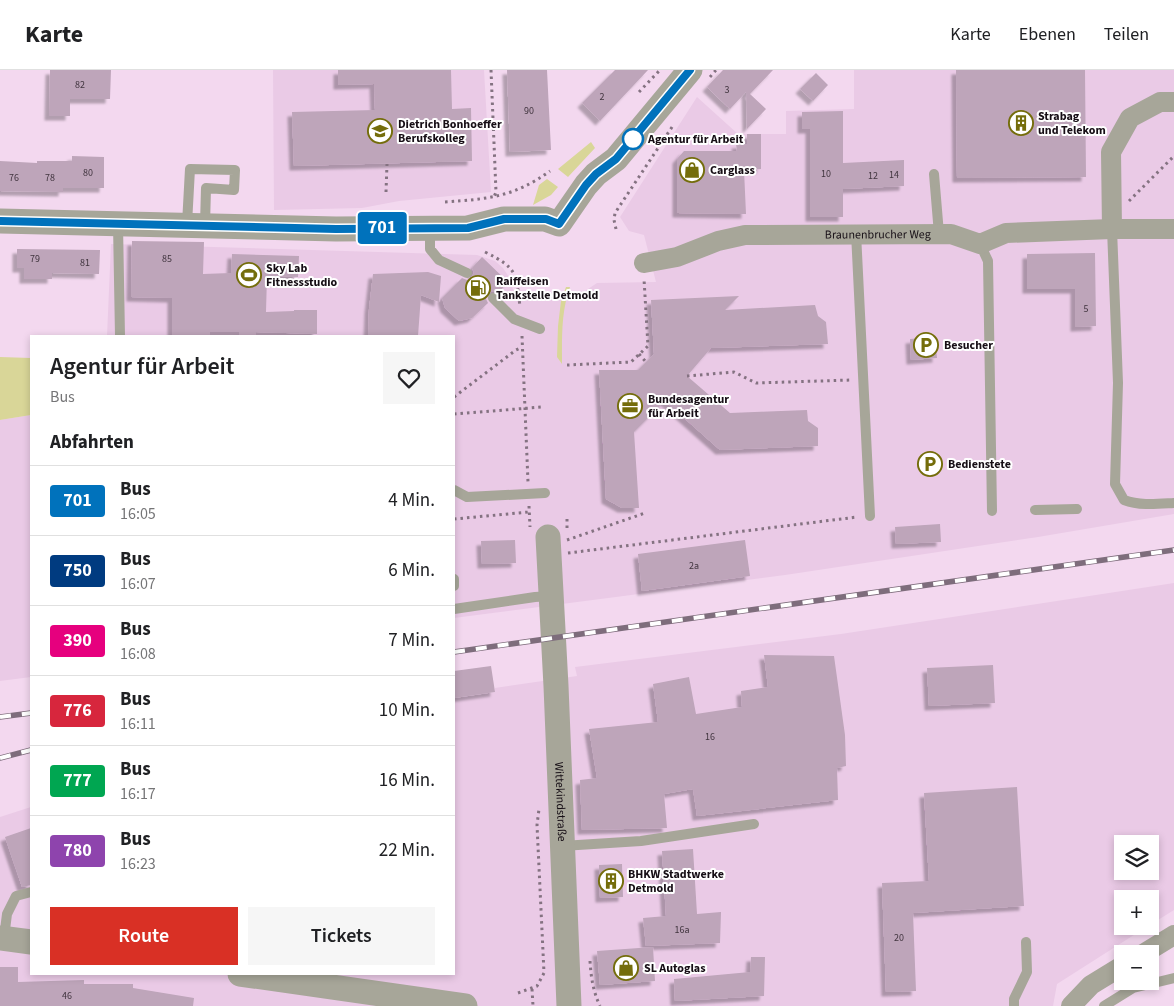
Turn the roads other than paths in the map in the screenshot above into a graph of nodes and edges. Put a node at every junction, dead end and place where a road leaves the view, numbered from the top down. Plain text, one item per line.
1 (697, 77) edge
2 (1174, 102) edge
3 (934, 174) dead end
4 (0, 221) edge
5 (118, 223) junction
6 (196, 224) junction
7 (430, 228) junction
8 (1112, 229) junction
9 (1174, 229) edge
10 (856, 233) junction
11 (939, 234) junction
12 (980, 244) junction
13 (644, 271) road end
14 (467, 273) dead end
15 (493, 298) dead end
16 (540, 329) dead end
17 (120, 335) edge
18 (455, 491) edge
19 (545, 493) dead end
20 (1174, 502) edge
21 (1077, 509) dead end
22 (992, 510) dead end
23 (1035, 510) dead end
24 (870, 516) road end
25 (560, 544) road end
26 (552, 596) junction
27 (455, 609) edge
28 (754, 824) dead end
29 (562, 846) junction
30 (30, 892) edge
31 (1174, 934) edge
32 (2, 938) edge
33 (30, 942) edge
34 (1026, 942) dead end
35 (1157, 945) edge
36 (1114, 971) edge
37 (247, 975) edge
38 (1174, 978) edge
39 (465, 1006) edge
40 (569, 1006) edge
41 (1014, 1006) edge
42 (1071, 1006) edge
43 (1104, 1006) edge

1 - 7 street
2 - 8 street
3 - 11 lane
4 - 5 street
5 - 6 street
5 - 17 lane
6 - 6 lane
6 - 7 street
7 - 14 lane
8 - 9 street
8 - 12 street
8 - 20 lane
10 - 11 street, Braunenbrucher Weg
10 - 13 street, Braunenbrucher Weg
10 - 24 lane
11 - 12 street, Braunenbrucher Weg
12 - 22 lane
15 - 16 lane
18 - 19 lane
21 - 23 lane
25 - 26 street, Wittekindstraße
26 - 27 lane
26 - 29 street, Wittekindstraße
28 - 29 lane
29 - 40 street, Wittekindstraße
30 - 32 lane
31 - 35 street
32 - 33 street
34 - 41 lane
36 - 42 street
37 - 39 street
38 - 43 lane

